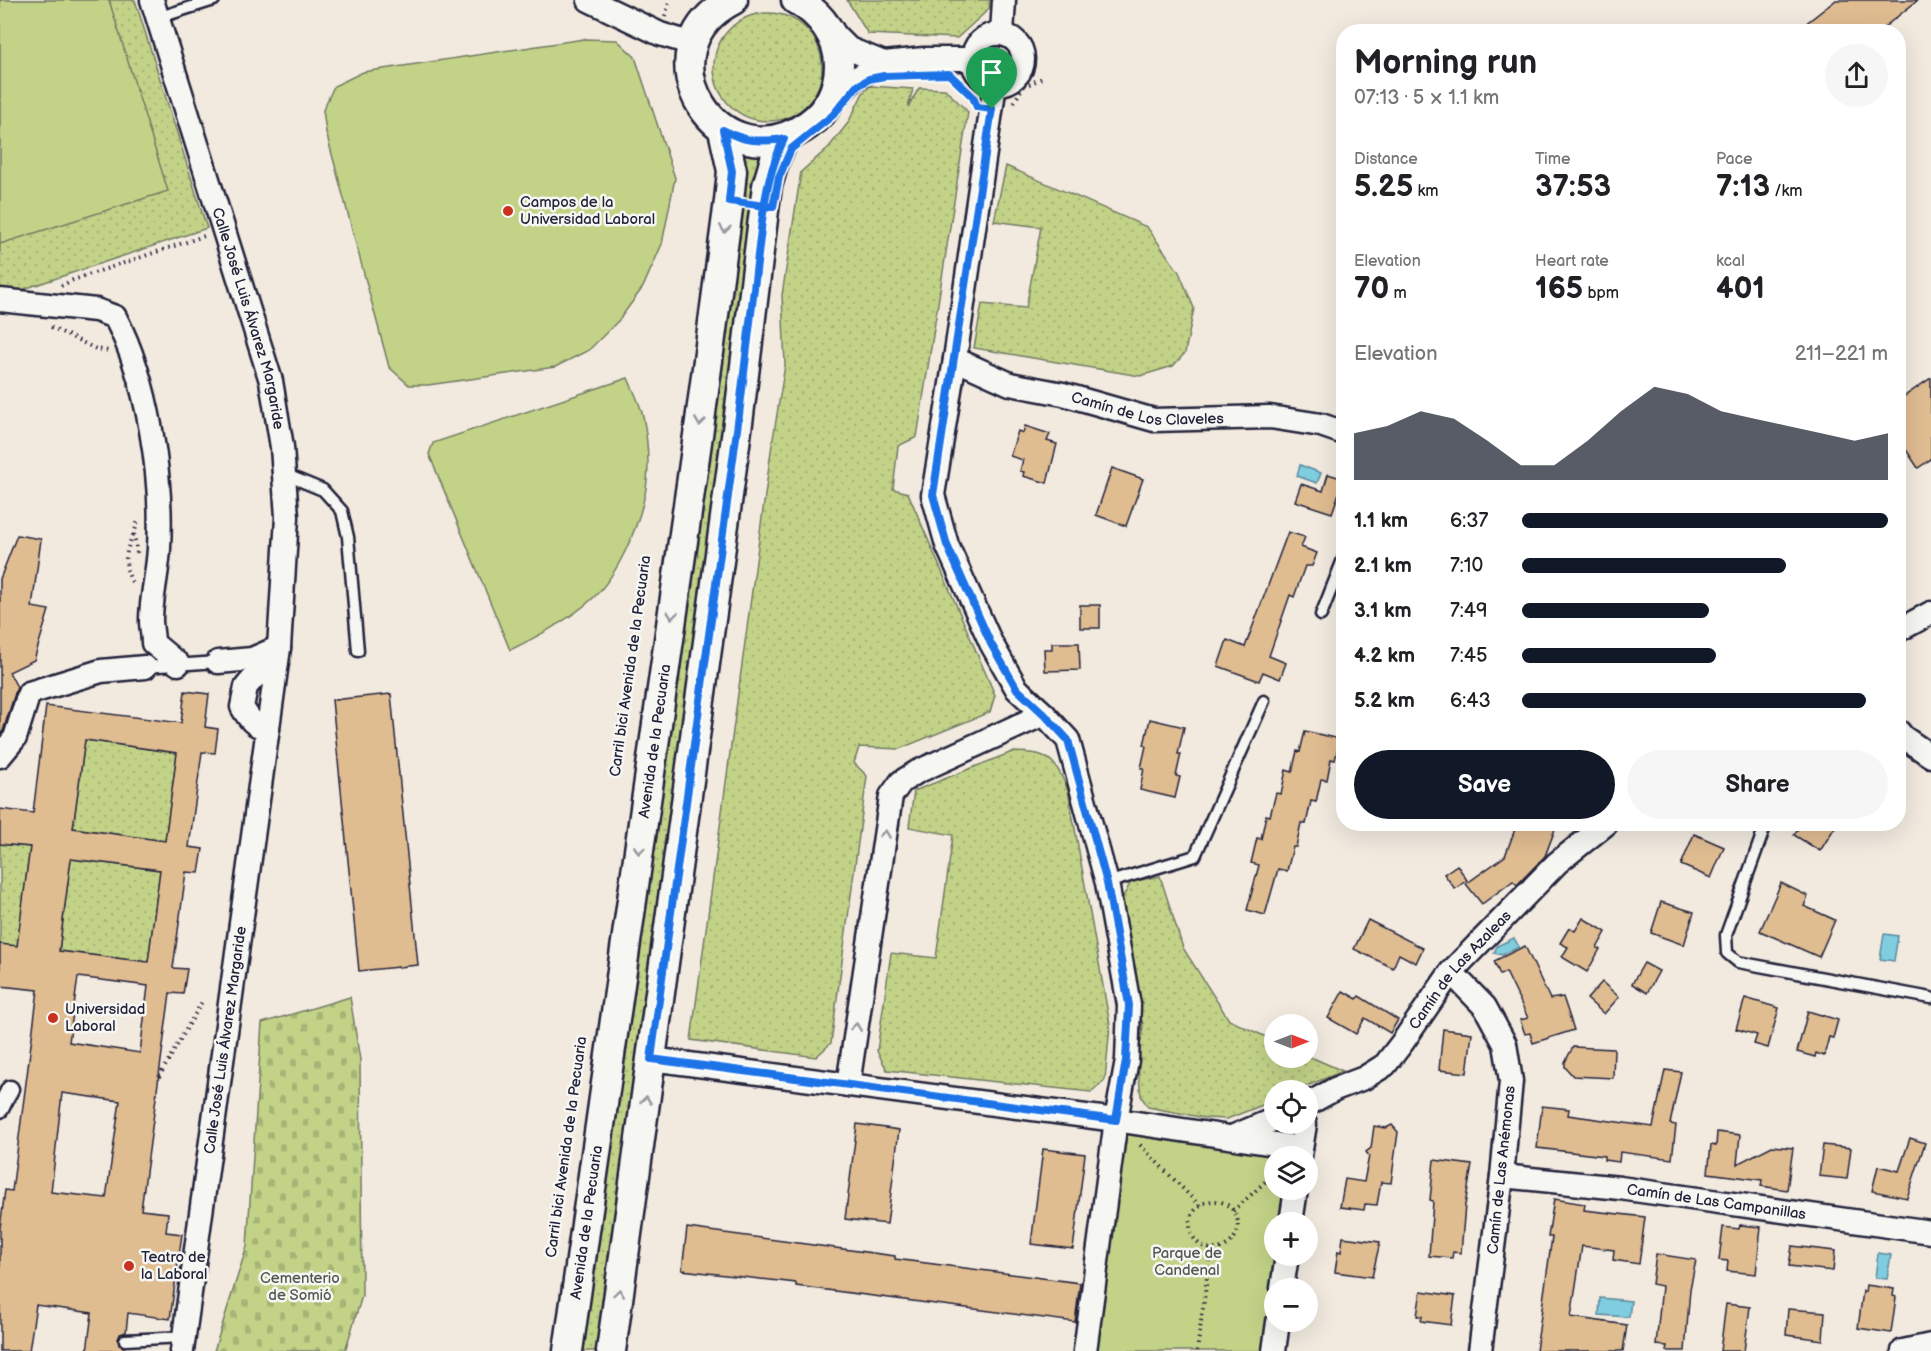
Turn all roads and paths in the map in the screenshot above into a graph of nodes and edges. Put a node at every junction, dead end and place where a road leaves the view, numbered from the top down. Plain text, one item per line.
1 (214, 0) edge
2 (589, 0) edge
3 (670, 0) edge
4 (732, 0) edge
5 (1004, 0) edge
6 (804, 2) edge
7 (154, 9) edge
8 (830, 30) junction
9 (660, 33) junction
10 (1002, 34) junction
11 (690, 43) junction
12 (972, 59) junction
13 (884, 63) junction
14 (1034, 65) junction
15 (949, 74) dead end
16 (995, 84) junction
17 (826, 108) junction
18 (992, 109) junction
19 (723, 130) junction
20 (784, 139) junction
21 (224, 230) junction
22 (0, 300) edge
23 (28, 303) junction
24 (44, 323) dead end
25 (128, 346) junction
26 (955, 359) junction
27 (1336, 430) edge
28 (284, 474) junction
29 (134, 534) dead end
30 (1336, 577) edge
31 (132, 582) dead end
32 (1931, 613) edge
33 (1321, 615) dead end
34 (1906, 626) edge
35 (279, 648) junction
36 (358, 651) dead end
37 (218, 662) junction
38 (178, 664) junction
39 (145, 667) joint
40 (244, 699) junction
41 (1264, 701) dead end
42 (1044, 714) junction
43 (268, 729) junction
44 (1906, 739) edge
45 (0, 756) edge
46 (1931, 756) edge
47 (1597, 831) edge
48 (1763, 831) edge
49 (1107, 883) junction
50 (1451, 972) junction
51 (1931, 998) edge
52 (203, 1000) dead end
53 (651, 1059) junction
54 (159, 1077) dead end
55 (848, 1085) junction
56 (10, 1089) dead end
57 (1318, 1098) edge
58 (0, 1109) edge
59 (1116, 1120) junction
60 (1264, 1124) edge
61 (1232, 1138) junction
62 (1271, 1146) edge
63 (1502, 1176) junction
64 (1264, 1183) edge
65 (1200, 1206) junction
66 (1233, 1211) junction
67 (1931, 1232) edge
68 (1211, 1249) junction
69 (1277, 1332) edge
70 (125, 1340) dead end
71 (183, 1344) edge
72 (1931, 1345) edge
73 (568, 1351) edge
74 (611, 1351) edge
75 (1085, 1351) edge
76 (1197, 1351) edge
77 (1274, 1351) edge
78 (1480, 1351) edge
79 (1903, 1351) edge

1 - 7 lane
2 - 9 street
3 - 9 path
4 - 11 street
5 - 10 street
6 - 8 street
7 - 21 street, Calle José Luis Álvarez Margaride
8 - 13 street
8 - 17 street
9 - 11 street
10 - 12 street
10 - 14 street
11 - 19 street
12 - 13 street
12 - 16 street
13 - 17 street
14 - 16 street
14 - 18 path
15 - 18 path
16 - 18 street
17 - 20 street
18 - 26 street
19 - 20 street
19 -> 73 street, Avenida de la Pecuaria
20 - 53 street
21 - 23 path
21 - 28 street, Calle José Luis Álvarez Margaride
22 - 23 street
23 - 25 street
24 - 25 path
25 - 38 street
26 - 27 street, Camín de Los Claveles
26 - 42 street
28 - 35 street, Calle José Luis Álvarez Margaride
28 - 36 lane
29 - 31 path
30 - 33 lane
32 - 34 street
35 - 37 street
35 - 40 street
35 - 43 street, Calle José Luis Álvarez Margaride
37 - 38 lane
37 - 40 street
38 - 39 lane
39 - 45 street
40 - 43 street
41 - 49 lane
42 - 49 street
55 -> 42 street
43 - 71 street, Calle José Luis Álvarez Margaride
44 - 46 street
47 - 50 street, Camín de Las Azaleas
48 - 51 lane
49 - 59 street
50 - 57 street, Camín de Las Azaleas
50 - 63 street, Camín de Las Anémonas
52 - 54 path
53 - 55 street
74 -> 53 street
55 - 59 street
56 - 58 street
59 - 61 street
59 - 65 path
59 - 75 street
60 - 61 street
61 - 62 street
63 - 67 street, Camín de Las Campanillas
63 - 78 street, Camín de Las Anémonas
64 - 66 path
65 - 66 path
65 - 68 path
66 - 68 path
68 - 76 path
69 - 77 street
70 - 71 lane
72 - 79 street

